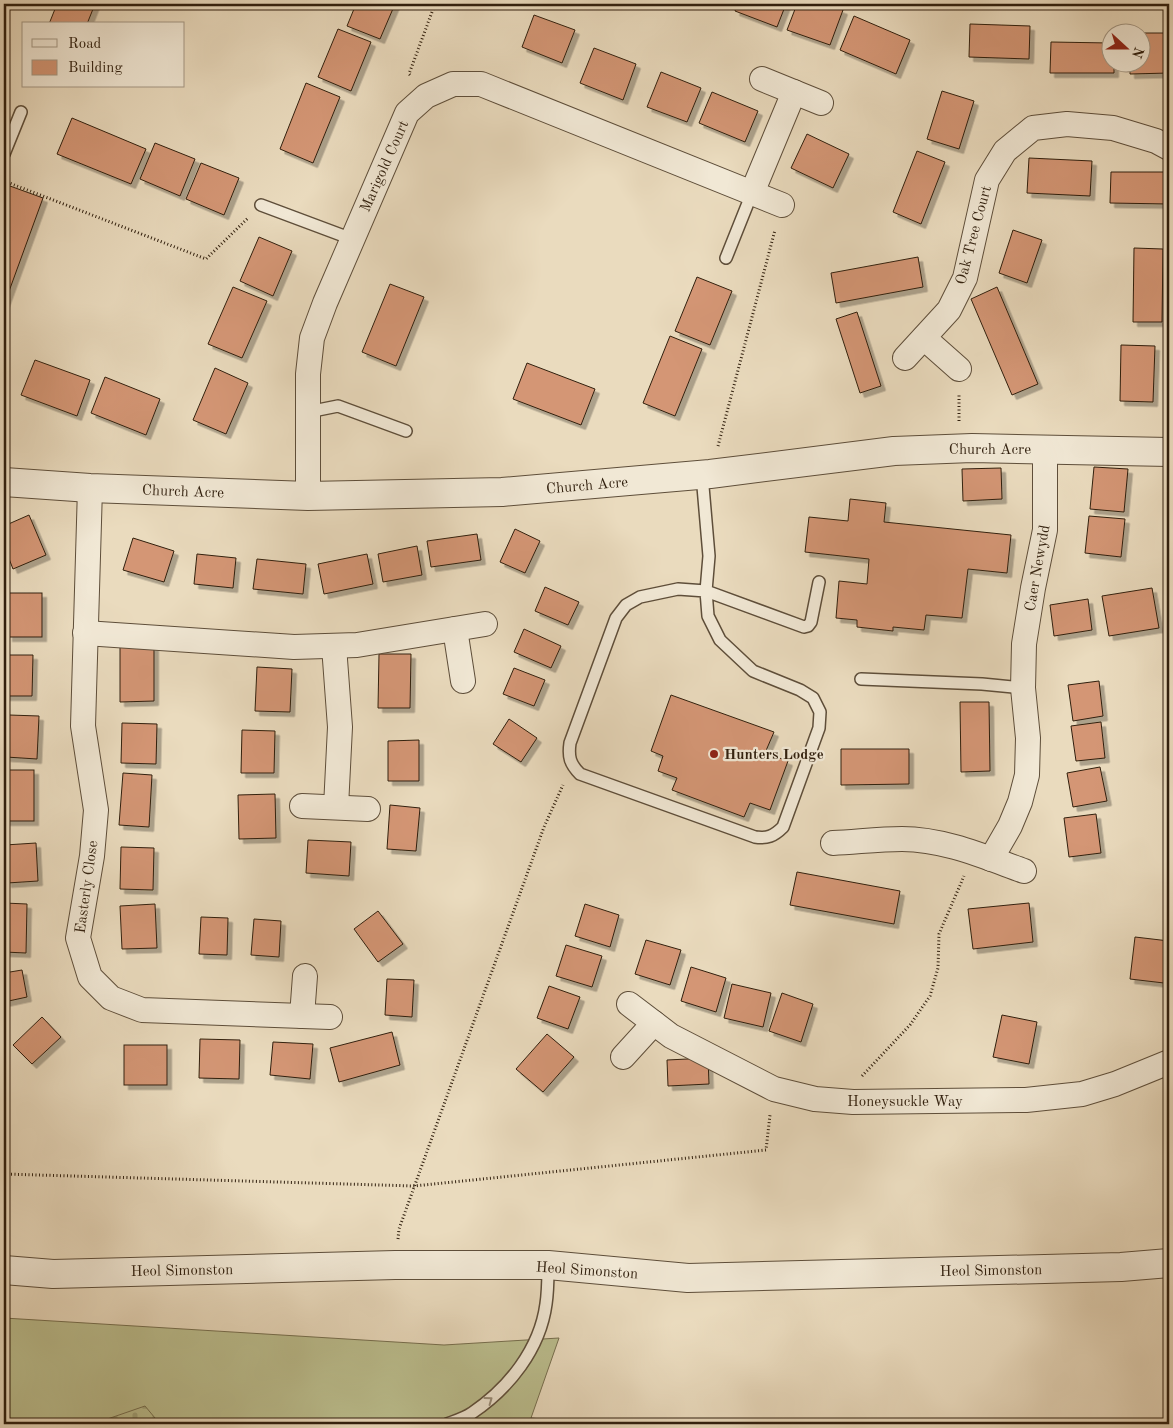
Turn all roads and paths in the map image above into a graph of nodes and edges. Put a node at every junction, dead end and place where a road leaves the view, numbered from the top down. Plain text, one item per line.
1 (434, 4) edge
2 (762, 79) dead end
3 (794, 92) junction
4 (426, 96) junction
5 (821, 103) dead end
6 (21, 112) dead end
7 (1169, 148) edge
8 (4, 154) edge
9 (4, 181) edge
10 (752, 193) junction
11 (261, 205) joint
12 (782, 205) joint
13 (352, 239) junction
14 (726, 258) dead end
15 (924, 338) junction
16 (905, 358) dead end
17 (959, 369) joint
18 (308, 412) junction
19 (406, 431) dead end
20 (959, 448) junction
21 (1046, 449) junction
22 (1169, 452) edge
23 (706, 474) junction
24 (4, 482) edge
25 (90, 488) junction
26 (308, 496) junction
27 (819, 582) dead end
28 (706, 591) junction
29 (485, 624) dead end
30 (455, 629) junction
31 (85, 634) junction
32 (334, 646) junction
33 (862, 679) dead end
34 (463, 681) dead end
35 (1023, 688) junction
36 (572, 766) junction
37 (302, 806) dead end
38 (336, 807) junction
39 (368, 808) dead end
40 (833, 843) dead end
41 (984, 856) junction
42 (1024, 871) dead end
43 (306, 976) dead end
44 (629, 1004) dead end
45 (302, 1016) junction
46 (330, 1017) dead end
47 (654, 1023) junction
48 (623, 1057) dead end
49 (1169, 1062) edge
50 (774, 1089) junction
51 (840, 1102) junction
52 (4, 1174) edge
53 (414, 1186) junction
54 (1169, 1263) edge
55 (395, 1265) junction
56 (548, 1265) junction
57 (4, 1270) edge
58 (144, 1421) dead end
59 (137, 1424) edge
60 (448, 1424) edge

1 - 4 path
2 - 3 street
3 - 5 street
3 - 10 street
4 - 10 street, Marigold Court
4 - 13 street, Marigold Court
6 - 8 lane
7 - 15 street, Oak Tree Court
9 - 11 path
10 - 12 street, Marigold Court
10 - 14 lane
11 - 13 lane
12 - 23 path
13 - 18 street, Marigold Court
15 - 16 street, Oak Tree Court
15 - 17 street
17 - 20 path
18 - 19 lane
18 - 26 street, Marigold Court
20 - 21 street, Church Acre
20 - 23 street, Church Acre
21 - 22 street, Church Acre
21 - 35 street, Caer Newydd
23 - 26 street, Church Acre
23 - 28 lane
24 - 25 street, Church Acre
25 - 26 street, Church Acre
25 - 31 street, Easterly Close
27 - 28 lane
28 - 36 lane
28 - 36 lane
29 - 30 street
30 - 32 street
30 - 34 street
31 - 32 street
31 - 45 street, Easterly Close
32 - 38 street
33 - 35 lane
35 - 41 street, Caer Newydd
36 - 53 path
37 - 38 street
38 - 39 street
40 - 41 street
41 - 42 street
41 - 51 path
43 - 45 street
44 - 47 street, Honeysuckle Way
45 - 46 street, Easterly Close
47 - 48 street
47 - 50 street, Honeysuckle Way
49 - 51 street, Honeysuckle Way
50 - 51 street, Honeysuckle Way
50 - 53 path
52 - 53 path
53 - 55 path
54 - 56 street, Heol Simonston
55 - 56 street, Heol Simonston
55 - 57 street, Heol Simonston
60 -> 56 lane
58 - 59 path

